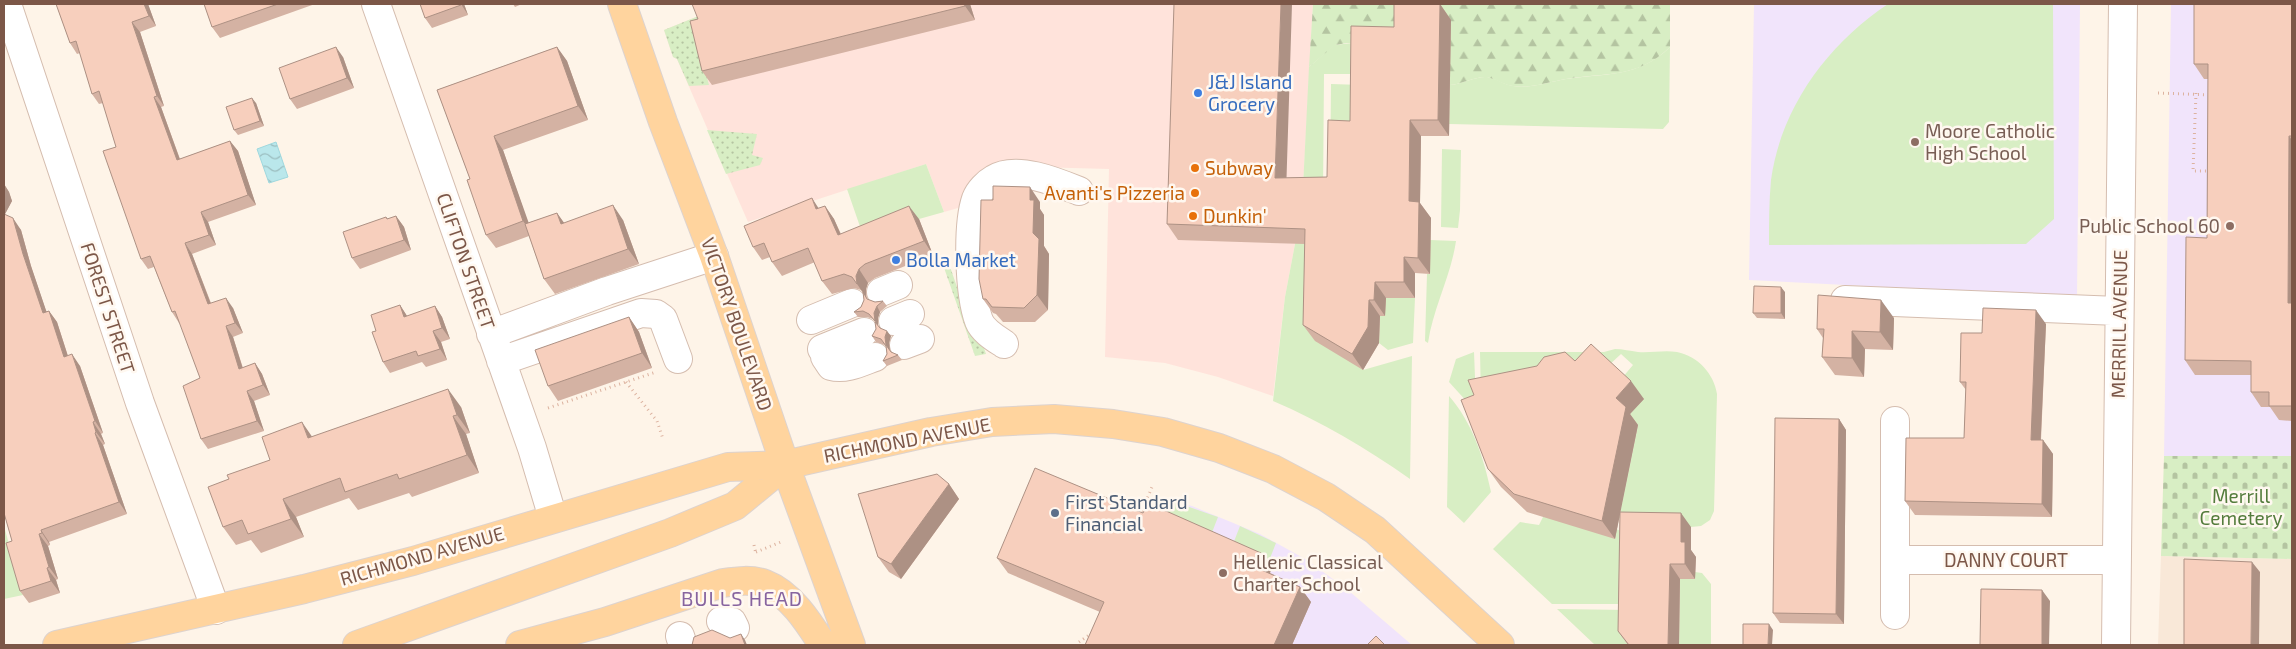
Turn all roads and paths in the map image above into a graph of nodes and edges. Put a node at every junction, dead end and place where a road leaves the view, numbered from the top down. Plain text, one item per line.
1 (7, 4) edge
2 (376, 4) edge
3 (622, 4) edge
4 (2123, 4) edge
5 (2158, 93) dead end
6 (2196, 94) junction
7 (2218, 95) edge
8 (2216, 171) edge
9 (1078, 191) dead end
10 (714, 256) junction
11 (1838, 300) edge
12 (852, 303) dead end
13 (2118, 311) junction
14 (811, 320) dead end
15 (864, 332) dead end
16 (491, 334) junction
17 (1004, 344) dead end
18 (875, 357) dead end
19 (501, 361) junction
20 (668, 365) joint
21 (626, 382) junction
22 (542, 409) dead end
23 (1895, 421) dead end
24 (663, 439) dead end
25 (785, 464) junction
26 (1152, 486) dead end
27 (1121, 506) edge
28 (553, 518) junction
29 (781, 542) dead end
30 (756, 552) dead end
31 (1895, 560) junction
32 (2116, 560) junction
33 (216, 610) junction
34 (1895, 616) dead end
35 (1095, 624) edge
36 (1079, 642) dead end
37 (57, 645) edge
38 (357, 645) edge
39 (520, 645) edge
40 (823, 645) edge
41 (851, 645) edge
42 (1500, 645) edge
43 (2116, 645) edge

1 - 33 street, FOREST STREET
2 - 16 street, CLIFTON STREET
3 - 10 main road, VICTORY BOULEVARD
4 - 13 street, MERRILL AVENUE
5 - 6 path
6 - 7 path
6 - 8 path
9 - 17 street
10 - 16 street
10 - 25 main road, VICTORY BOULEVARD
11 - 13 street
12 - 14 street
13 - 32 street, MERRILL AVENUE
15 - 18 street
16 - 19 street, CLIFTON STREET
19 - 20 street
19 - 28 street, CLIFTON STREET
20 - 21 path
21 - 22 path
21 - 24 path
23 - 31 street
25 - 28 main road, RICHMOND AVENUE
25 - 38 main road, RICHMOND AVENUE
25 - 41 main road, VICTORY BOULEVARD
25 - 42 main road, RICHMOND AVENUE
26 - 27 path
28 - 33 main road, RICHMOND AVENUE
29 - 30 path
31 - 32 street, DANNY COURT
31 - 34 street
32 - 43 street, MERRILL AVENUE
33 - 37 main road, RICHMOND AVENUE
35 - 36 path
39 - 40 main road

